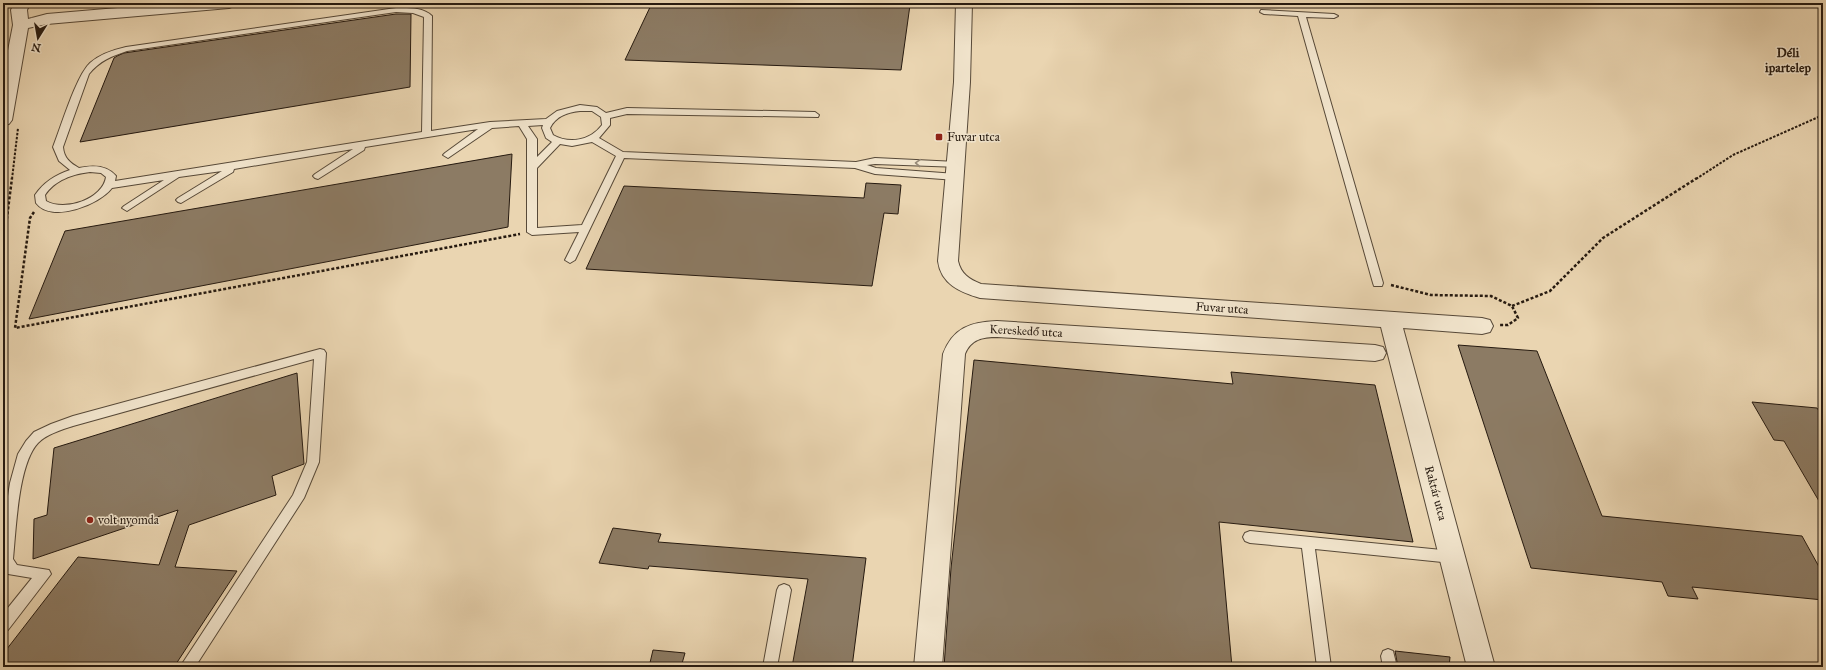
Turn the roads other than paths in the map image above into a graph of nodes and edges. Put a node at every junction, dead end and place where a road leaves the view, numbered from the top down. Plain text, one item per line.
1 (22, 3) edge
2 (230, 3) edge
3 (964, 3) edge
4 (1264, 12) dead end
5 (1302, 14) junction
6 (1334, 16) dead end
7 (21, 25) junction
8 (4, 102) edge
9 (815, 115) dead end
10 (605, 116) junction
11 (3, 120) edge
12 (549, 122) junction
13 (522, 124) junction
14 (490, 125) junction
15 (426, 134) junction
16 (592, 138) junction
17 (558, 141) junction
18 (366, 145) junction
19 (621, 154) junction
20 (448, 155) dead end
21 (236, 166) junction
22 (533, 166) junction
23 (78, 171) junction
24 (956, 171) junction
25 (178, 176) junction
26 (318, 176) dead end
27 (110, 184) junction
28 (181, 200) dead end
29 (127, 208) dead end
30 (586, 228) junction
31 (570, 260) dead end
32 (1378, 283) road end
33 (1390, 320) junction
34 (1482, 326) road end
35 (1375, 353) dead end
36 (1250, 538) dead end
37 (1308, 543) junction
38 (1452, 557) junction
39 (5, 561) edge
40 (784, 590) dead end
41 (3, 625) edge
42 (187, 667) edge
43 (770, 667) edge
44 (928, 667) edge
45 (1324, 667) edge
46 (1481, 667) edge

1 - 7 street
2 - 7 street
3 - 24 street, Fuvar utca
4 - 5 lane
5 - 6 lane
5 - 32 lane
7 - 8 street
8 - 11 street
9 - 10 lane
10 - 12 lane
10 - 16 lane
12 - 13 lane
12 - 17 lane
13 - 14 lane
13 - 22 lane
14 - 15 lane
14 - 20 lane
15 - 18 lane
15 - 23 lane
16 - 17 lane
16 - 19 lane
17 - 22 lane
18 - 21 lane
18 - 26 lane
19 - 24 lane
19 - 30 lane
21 - 25 lane
21 - 28 lane
22 - 30 lane
23 - 27 lane
23 - 27 lane
24 - 33 street, Fuvar utca
25 - 27 lane
25 - 29 lane
30 - 31 lane
33 - 34 street, Fuvar utca
33 - 38 street, Raktár utca
35 - 44 street, Kereskedő utca
36 - 37 lane
37 - 38 lane
37 - 45 lane
38 - 46 street, Raktár utca
39 - 41 lane
39 - 42 lane
40 - 43 lane

